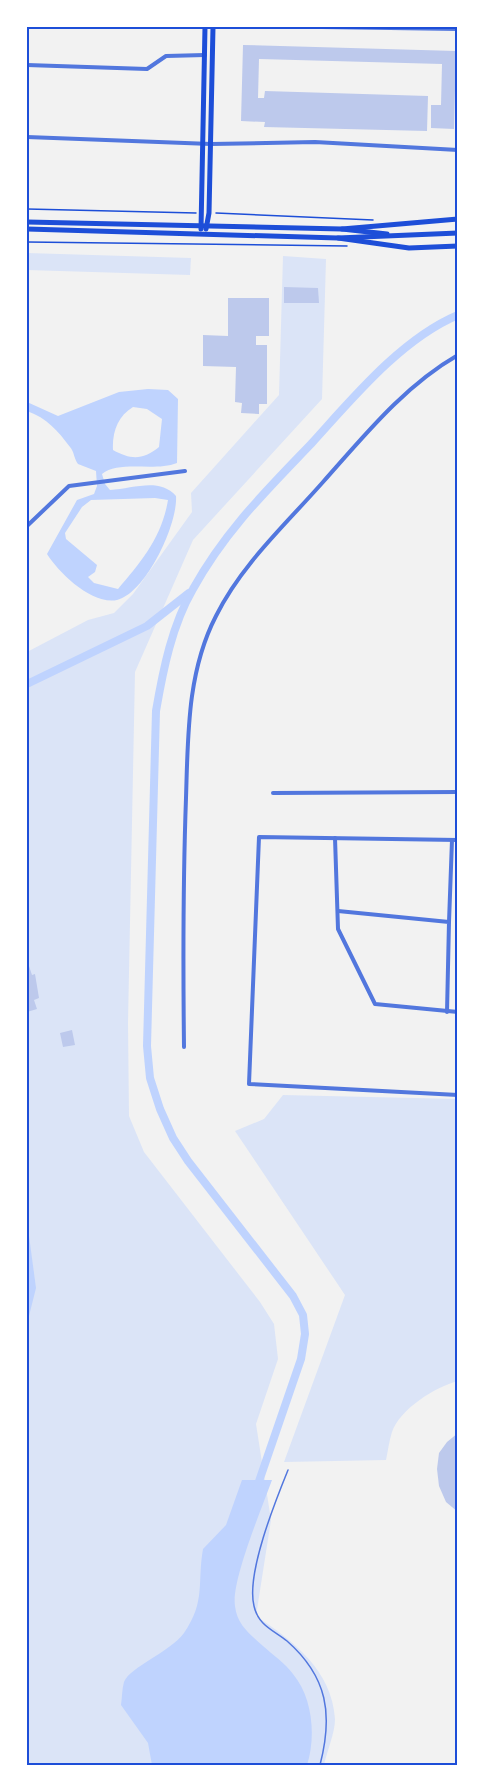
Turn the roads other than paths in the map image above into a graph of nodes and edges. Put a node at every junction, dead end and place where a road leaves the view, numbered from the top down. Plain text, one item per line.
1 (205, 27) edge
2 (213, 27) edge
3 (322, 27) edge
4 (458, 29) edge
5 (205, 55) junction
6 (27, 65) edge
7 (27, 137) edge
8 (202, 144) junction
9 (211, 144) junction
10 (458, 150) edge
11 (458, 219) edge
12 (27, 222) edge
13 (199, 226) junction
14 (208, 226) junction
15 (342, 229) junction
16 (27, 230) edge
17 (203, 233) junction
18 (458, 234) edge
19 (410, 236) junction
20 (338, 238) junction
21 (458, 246) edge
22 (458, 355) edge
23 (185, 471) dead end
24 (27, 526) edge
25 (458, 792) edge
26 (273, 793) dead end
27 (335, 838) junction
28 (452, 840) junction
29 (458, 840) edge
30 (338, 911) junction
31 (449, 922) junction
32 (447, 1012) junction
33 (458, 1012) edge
34 (184, 1047) dead end
35 (458, 1095) edge
36 (288, 1470) dead end
37 (320, 1765) edge

1 - 5 main road
2 - 9 main road
3 - 4 street
5 - 6 street
5 - 8 main road
7 - 8 street
8 - 9 street
8 - 13 main road
9 - 10 street
9 - 14 main road
11 - 15 main road
12 - 13 main road
13 - 14 main road
13 - 17 main road
14 - 15 main road
14 - 17 main road
15 - 19 main road
16 - 17 main road
17 - 20 main road
18 - 19 main road
19 - 20 main road
20 - 21 main road
22 - 34 street
23 - 24 street
25 - 26 street
27 - 28 street
27 - 30 street
27 - 35 street
28 - 29 street
28 - 31 street
30 - 31 street
30 - 32 street
31 - 32 street
32 - 33 street
36 - 37 lane

